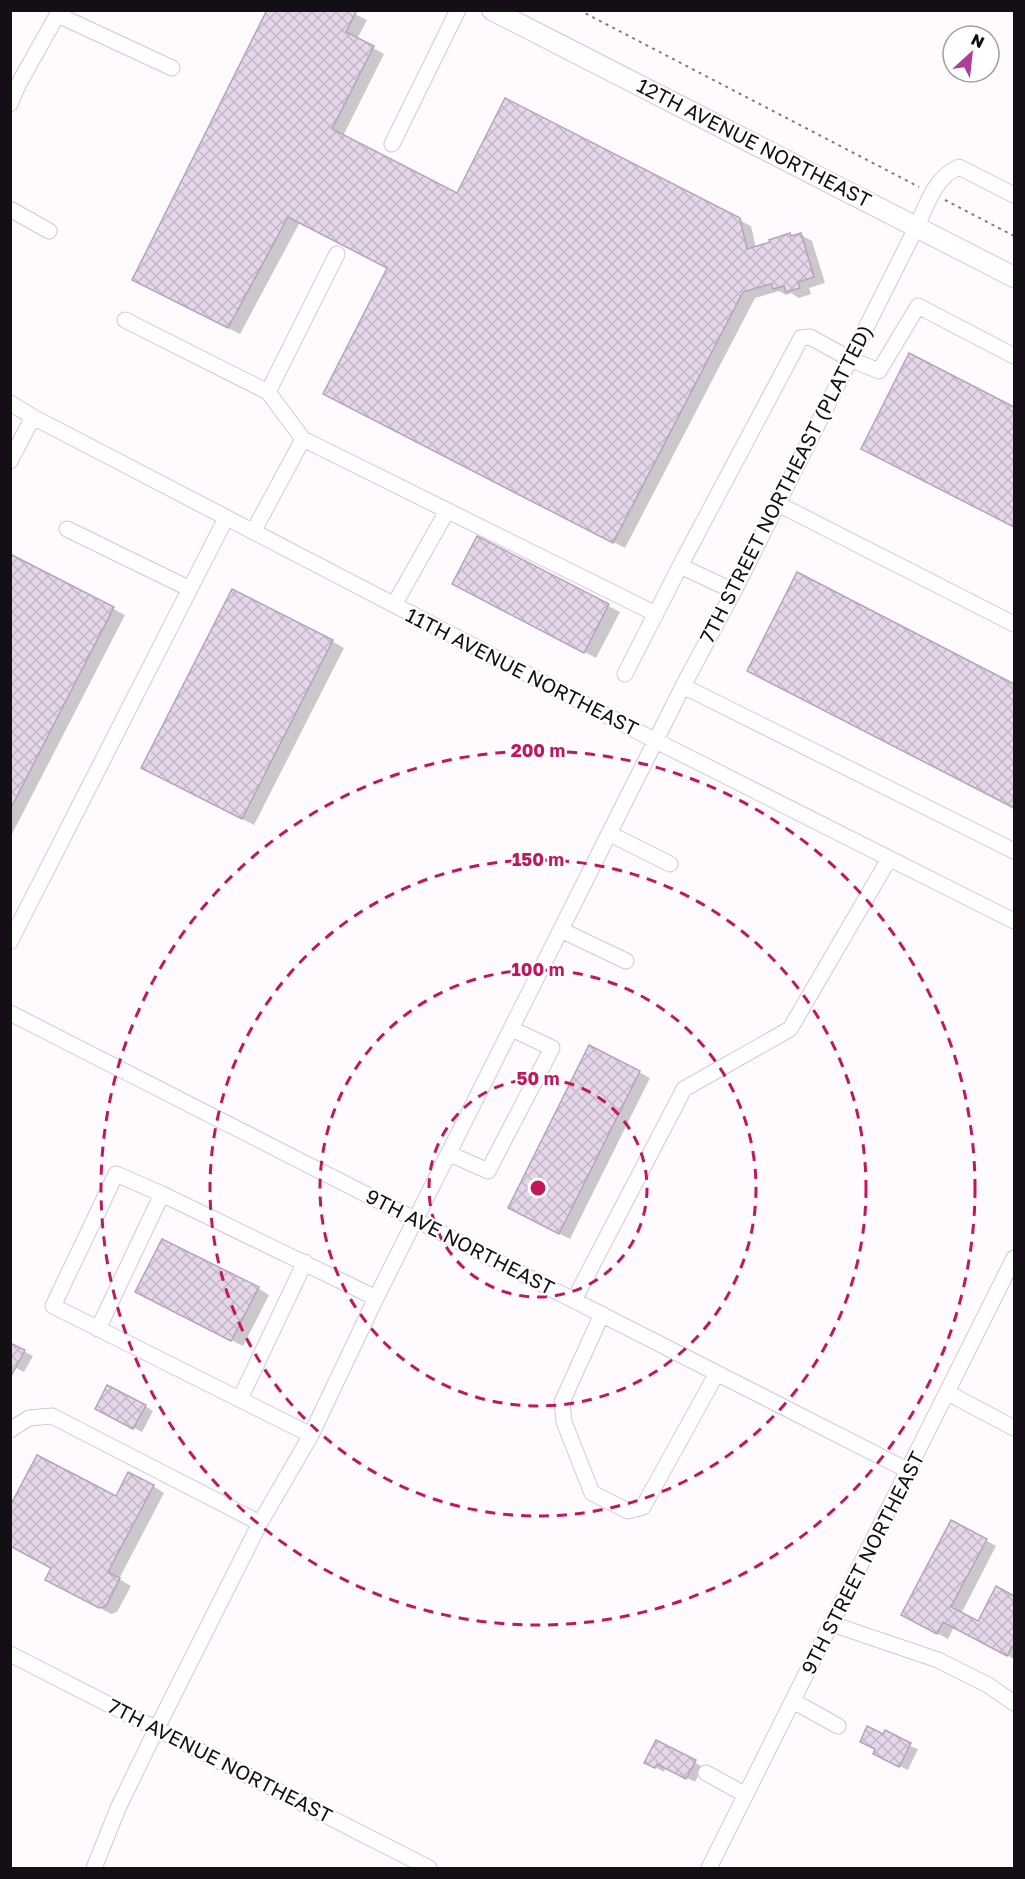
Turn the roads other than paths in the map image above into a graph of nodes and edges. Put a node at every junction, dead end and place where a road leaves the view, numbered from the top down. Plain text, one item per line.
1 (458, 10) edge
2 (492, 10) edge
3 (59, 13) edge
4 (172, 68) dead end
5 (10, 104) edge
6 (392, 144) dead end
7 (1014, 195) edge
8 (10, 209) edge
9 (917, 226) junction
10 (49, 231) dead end
11 (337, 254) dead end
12 (1014, 278) edge
13 (126, 320) dead end
14 (1014, 356) edge
15 (850, 359) junction
16 (268, 392) junction
17 (10, 404) edge
18 (33, 417) junction
19 (303, 439) junction
20 (10, 460) edge
21 (778, 504) junction
22 (447, 511) junction
23 (226, 518) junction
24 (67, 529) dead end
25 (253, 532) junction
26 (680, 566) junction
27 (190, 589) junction
28 (734, 591) junction
29 (394, 605) junction
30 (656, 614) junction
31 (1014, 624) edge
32 (625, 674) dead end
33 (683, 686) junction
34 (656, 741) junction
35 (609, 834) junction
36 (1014, 851) edge
37 (889, 859) junction
38 (670, 864) dead end
39 (17, 914) edge
40 (1014, 918) edge
41 (561, 930) junction
42 (10, 942) edge
43 (626, 961) dead end
44 (10, 1013) edge
45 (512, 1029) junction
46 (450, 1154) junction
47 (162, 1194) junction
48 (417, 1220) junction
49 (1014, 1258) edge
50 (305, 1262) junction
51 (376, 1298) junction
52 (574, 1300) junction
53 (602, 1314) junction
54 (98, 1329) junction
55 (717, 1373) junction
56 (948, 1393) junction
57 (240, 1399) junction
58 (1014, 1428) edge
59 (10, 1430) edge
60 (311, 1435) junction
61 (909, 1471) junction
62 (261, 1523) junction
63 (832, 1624) junction
64 (10, 1654) edge
65 (794, 1701) junction
66 (1014, 1703) edge
67 (838, 1726) dead end
68 (157, 1728) junction
69 (706, 1773) dead end
70 (746, 1795) junction
71 (94, 1869) edge
72 (429, 1869) edge
73 (709, 1869) edge

1 - 6 street
2 - 9 main road, 12TH AVENUE NORTHEAST
3 - 4 street
3 - 5 street
7 - 9 street, 7TH STREET NORTHEAST (PLATTED)
8 - 10 street
9 - 12 main road, 12TH AVENUE NORTHEAST
9 - 15 street, 7TH STREET NORTHEAST (PLATTED)
11 - 16 street
13 - 16 street
14 - 15 street
15 - 21 street, 7TH STREET NORTHEAST (PLATTED)
15 - 26 street
16 - 19 street
17 - 18 street, 11TH AVENUE NORTHEAST
18 - 20 street
18 - 23 street, 11TH AVENUE NORTHEAST
19 - 22 street
19 - 25 street
21 - 28 street, 7TH STREET NORTHEAST (PLATTED)
21 - 31 street
22 - 29 street
22 - 30 street
23 - 25 street, 11TH AVENUE NORTHEAST
23 - 27 street
24 - 27 street
25 - 29 street, 11TH AVENUE NORTHEAST
26 - 28 street
26 - 30 street
27 - 39 street
28 - 33 street, 7TH STREET NORTHEAST (PLATTED)
29 - 34 street, 11TH AVENUE NORTHEAST
30 - 32 street
33 - 34 street, 7TH STREET NORTHEAST (PLATTED)
33 - 36 street
34 - 35 street, 7TH STREET NORTHEAST (PLATTED)
34 - 37 street, 11TH AVENUE NORTHEAST
35 - 38 street
35 - 41 street, 7TH STREET NORTHEAST (PLATTED)
37 - 40 street, 11TH AVENUE NORTHEAST
37 - 52 street
39 - 42 street
41 - 43 street
41 - 45 street, 7TH STREET NORTHEAST (PLATTED)
44 - 48 street, 9TH AVE NORTHEAST
45 - 46 street, 7TH STREET NORTHEAST (PLATTED)
45 - 46 street
46 - 48 street, 7TH STREET NORTHEAST (PLATTED)
47 - 50 street
47 - 54 street
47 - 54 street
48 - 51 street, 7TH STREET NORTHEAST (PLATTED)
48 - 52 street, 9TH AVE NORTHEAST
49 - 56 street, 9TH STREET NORTHEAST
50 - 51 street
50 - 57 street
51 - 60 street, 7TH STREET NORTHEAST (PLATTED)
52 - 53 street, 9TH AVE NORTHEAST
53 - 55 street, 9TH AVE NORTHEAST
53 - 55 street
54 - 57 street
55 - 61 street, 9TH AVE NORTHEAST
56 - 58 street
56 - 61 street, 9TH STREET NORTHEAST
57 - 60 street
59 - 62 street
60 - 62 street, 7TH STREET NORTHEAST (PLATTED)
61 - 63 street, 9TH STREET NORTHEAST
62 - 68 street, 7TH STREET NORTHEAST (PLATTED)
63 - 65 street, 9TH STREET NORTHEAST
63 - 66 street
64 - 68 street, 7TH AVENUE NORTHEAST
65 - 67 street
65 - 70 street, 9TH STREET NORTHEAST
68 - 71 street, 7TH STREET NORTHEAST (PLATTED)
68 - 72 street, 7TH AVENUE NORTHEAST
69 - 70 street
70 - 73 street, 9TH STREET NORTHEAST

